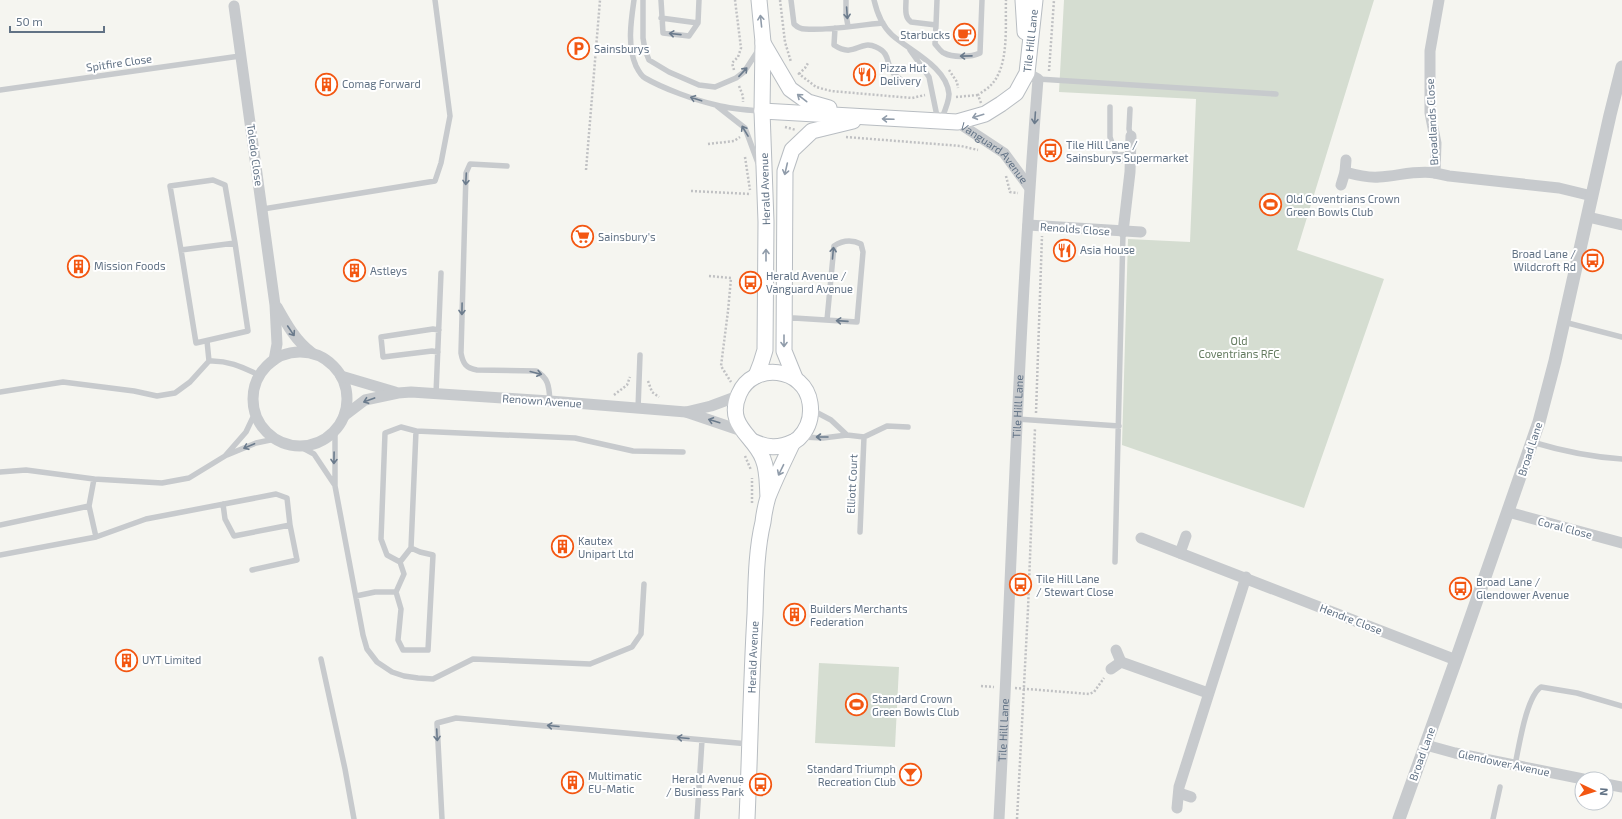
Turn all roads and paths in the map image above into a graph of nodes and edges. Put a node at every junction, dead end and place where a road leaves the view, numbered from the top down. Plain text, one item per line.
1 (435, 0) edge
2 (600, 0) edge
3 (634, 0) edge
4 (643, 0) edge
5 (661, 0) edge
6 (699, 0) edge
7 (758, 0) edge
8 (780, 0) edge
9 (791, 0) edge
10 (846, 0) edge
11 (874, 0) edge
12 (906, 0) edge
13 (937, 0) edge
14 (982, 0) edge
15 (1023, 0) edge
16 (1035, 0) edge
17 (1054, 0) edge
18 (1439, 0) edge
19 (233, 3) edge
20 (661, 18) junction
21 (698, 23) junction
22 (883, 23) junction
23 (936, 25) junction
24 (848, 26) junction
25 (835, 28) junction
26 (763, 42) junction
27 (908, 46) junction
28 (240, 56) junction
29 (808, 63) dead end
30 (792, 64) dead end
31 (1622, 67) edge
32 (796, 70) dead end
33 (798, 74) junction
34 (1038, 78) junction
35 (907, 84) dead end
36 (0, 90) edge
37 (1276, 94) dead end
38 (978, 95) dead end
39 (934, 96) junction
40 (948, 97) junction
41 (716, 105) junction
42 (1110, 107) dead end
43 (1130, 109) dead end
44 (762, 111) junction
45 (865, 118) junction
46 (940, 121) junction
47 (957, 122) junction
48 (784, 127) dead end
49 (745, 128) junction
50 (740, 136) junction
51 (1131, 136) joint
52 (806, 137) junction
53 (844, 137) dead end
54 (742, 143) dead end
55 (708, 144) dead end
56 (744, 151) dead end
57 (983, 152) dead end
58 (1117, 158) joint
59 (1130, 158) junction
60 (507, 166) dead end
61 (586, 170) dead end
62 (1435, 173) junction
63 (765, 180) junction
64 (1341, 185) dead end
65 (1029, 187) junction
66 (691, 191) dead end
67 (751, 194) junction
68 (1592, 196) junction
69 (752, 201) dead end
70 (263, 209) junction
71 (1588, 217) junction
72 (1028, 225) junction
73 (1622, 225) edge
74 (1041, 226) junction
75 (1123, 232) junction
76 (1141, 232) dead end
77 (235, 243) junction
78 (181, 250) junction
79 (441, 273) dead end
80 (709, 276) dead end
81 (275, 305) junction
82 (784, 319) junction
83 (827, 320) junction
84 (1564, 322) junction
85 (439, 330) junction
86 (1622, 337) edge
87 (207, 341) junction
88 (438, 352) junction
89 (312, 354) junction
90 (640, 355) dead end
91 (274, 360) junction
92 (209, 361) junction
93 (639, 372) junction
94 (259, 375) junction
95 (341, 376) junction
96 (756, 376) junction
97 (795, 378) junction
98 (737, 379) dead end
99 (0, 392) edge
100 (398, 393) junction
101 (436, 394) junction
102 (607, 394) dead end
103 (738, 396) junction
104 (663, 398) dead end
105 (550, 401) junction
106 (638, 409) junction
107 (811, 410) junction
108 (686, 412) junction
109 (255, 413) junction
110 (344, 416) junction
111 (1017, 419) junction
112 (1036, 420) junction
113 (1119, 426) junction
114 (908, 427) dead end
115 (336, 430) junction
116 (416, 431) junction
117 (847, 435) junction
118 (747, 436) junction
119 (864, 437) junction
120 (275, 439) junction
121 (796, 440) junction
122 (1532, 442) junction
123 (298, 446) junction
124 (683, 452) dead end
125 (225, 456) junction
126 (1622, 459) edge
127 (0, 472) edge
128 (94, 479) junction
129 (335, 486) junction
130 (768, 497) junction
131 (223, 504) junction
132 (89, 506) junction
133 (1508, 512) junction
134 (0, 525) edge
135 (290, 525) junction
136 (860, 532) dead end
137 (1186, 536) dead end
138 (96, 537) junction
139 (1141, 538) dead end
140 (1622, 543) edge
141 (411, 548) junction
142 (1180, 553) junction
143 (0, 556) edge
144 (400, 562) junction
145 (1115, 562) dead end
146 (252, 570) dead end
147 (1246, 577) junction
148 (644, 584) dead end
149 (396, 592) junction
150 (356, 596) junction
151 (1116, 650) dead end
152 (321, 659) dead end
153 (1456, 660) junction
154 (1121, 662) junction
155 (1111, 669) joint
156 (981, 686) dead end
157 (1006, 687) junction
158 (1024, 689) junction
159 (1208, 694) junction
160 (1622, 706) edge
161 (702, 740) junction
162 (750, 744) junction
163 (1426, 745) junction
164 (1515, 765) junction
165 (1574, 777) edge
166 (1500, 786) dead end
167 (1179, 793) junction
168 (1191, 797) dead end
169 (1177, 808) dead end
170 (354, 819) edge
171 (442, 819) edge
172 (698, 819) edge
173 (747, 819) edge
174 (999, 819) edge
175 (1017, 819) edge
176 (1399, 819) edge
177 (1493, 819) edge

1 - 70 lane
2 - 61 path
41 -> 3 lane
4 -> 26 lane
5 - 20 lane
6 - 21 lane
26 -> 7 main road, Herald Avenue
8 - 30 path
9 - 25 lane
10 -> 24 lane
11 - 22 lane
12 - 23 lane
13 - 23 lane
14 -> 23 lane
15 - 34 main road
16 - 34 main road, Tile Hill Lane
17 - 34 path
18 - 62 street, Broadlands Close
19 - 28 street, Toledo Close
20 - 21 lane
21 -> 20 lane
22 - 24 lane
22 - 27 lane
24 - 25 lane
25 - 35 lane
26 - 44 main road, Herald Avenue
45 -> 26 main road
27 - 39 lane
27 - 40 lane
28 - 36 lane, Spitfire Close
28 - 70 street, Toledo Close
29 - 33 path
31 - 68 street, Broad Lane
32 - 33 path
33 - 39 path
34 - 37 lane
34 -> 47 main road, Vanguard Avenue
34 -> 65 street, Tile Hill Lane
38 - 40 path
39 - 46 lane
40 - 46 lane
41 - 44 lane
41 - 49 lane
42 - 58 lane
43 - 51 lane
44 - 45 main road
44 - 63 main road, Herald Avenue
46 -> 45 main road, Vanguard Avenue
45 - 52 main road, Herald Avenue
46 - 47 main road, Vanguard Avenue
47 - 65 street, Vanguard Avenue
48 - 52 path
49 - 50 path
63 -> 49 lane
50 - 54 path
50 - 55 path
51 - 59 street, Renolds Close
52 -> 82 main road, Herald Avenue
53 - 57 path
56 - 67 path
58 - 59 street
59 - 75 street, Renolds Close
60 -> 105 lane
62 - 64 street, Broadlands Close
62 - 68 street, Broadlands Close
96 -> 63 main road, Herald Avenue
65 - 72 street, Tile Hill Lane
66 - 67 path
67 - 69 path
68 - 71 street, Broad Lane
70 - 81 street, Toledo Close
71 - 73 street
71 - 84 street, Broad Lane
72 - 74 street, Renolds Close
72 - 111 street, Tile Hill Lane
74 - 75 street, Renolds Close
74 - 112 path
75 - 76 street, Renolds Close
75 - 113 lane
77 - 78 lane
77 - 78 lane
77 - 87 lane
78 - 87 lane
79 - 85 lane
80 - 98 path
81 -> 89 street, Toledo Close
81 - 91 street, Toledo Close
82 - 83 lane
82 -> 97 main road, Herald Avenue
83 -> 83 lane
84 - 86 lane
84 - 122 street, Broad Lane
85 - 88 lane
85 - 88 lane
87 - 92 lane
88 - 101 lane
89 - 91 street
89 - 95 street
90 - 93 lane
91 - 94 street
92 - 94 lane
92 - 99 lane
93 - 102 path
93 - 104 path
93 - 106 lane
94 - 109 street
95 - 100 street, Renown Avenue
95 - 110 street
96 - 97 main road
96 - 103 main road, Herald Avenue
97 - 107 main road, Herald Avenue
100 - 101 street, Renown Avenue
100 -> 110 street, Renown Avenue
101 - 105 street, Renown Avenue
103 - 108 street, Renown Avenue
103 - 118 main road, Herald Avenue
105 - 106 street, Renown Avenue
106 - 108 street, Renown Avenue
107 - 117 lane
107 - 121 main road, Herald Avenue
118 -> 108 street, Renown Avenue
109 - 120 street
109 - 125 lane
110 - 115 street
111 - 112 lane
111 - 157 street, Tile Hill Lane
112 - 113 lane
112 - 158 path
113 - 145 lane
114 - 119 lane
115 - 123 street
115 -> 129 lane
116 - 124 lane
116 - 141 lane
116 - 144 lane
117 - 119 lane
117 -> 121 lane
118 - 121 main road
118 - 130 main road, Herald Avenue
119 - 136 lane, Elliott Court
120 - 123 street
120 -> 125 lane
121 -> 130 main road, Herald Avenue
122 - 126 lane
122 - 133 street, Broad Lane
123 - 129 lane
125 - 128 lane
127 - 128 lane
128 - 132 lane
129 - 150 lane
130 - 162 main road, Herald Avenue
131 - 135 lane
131 - 135 lane
131 - 138 lane
132 - 134 lane
132 - 138 lane
133 - 140 street, Coral Close
133 - 153 street, Broad Lane
135 - 146 lane
137 - 142 street
138 - 143 lane
139 - 142 street, Hendre Close
141 - 144 lane
141 - 149 lane
142 - 147 street, Hendre Close
144 - 149 lane
147 - 153 street, Hendre Close
147 - 159 street
148 - 150 lane
149 - 150 lane
151 - 154 street
152 - 170 lane
153 - 163 street, Broad Lane
154 - 155 street
154 - 159 street
155 - 158 path
156 - 157 path
157 - 158 path
157 - 174 street, Tile Hill Lane
158 - 175 path
159 - 167 street
160 - 164 lane
161 - 162 lane
161 -> 171 lane
161 - 172 lane
162 - 173 main road, Herald Avenue
163 - 164 street, Glendower Avenue
163 - 176 street, Broad Lane
164 - 165 street, Glendower Avenue
166 - 177 lane
167 - 168 street
167 - 169 street

